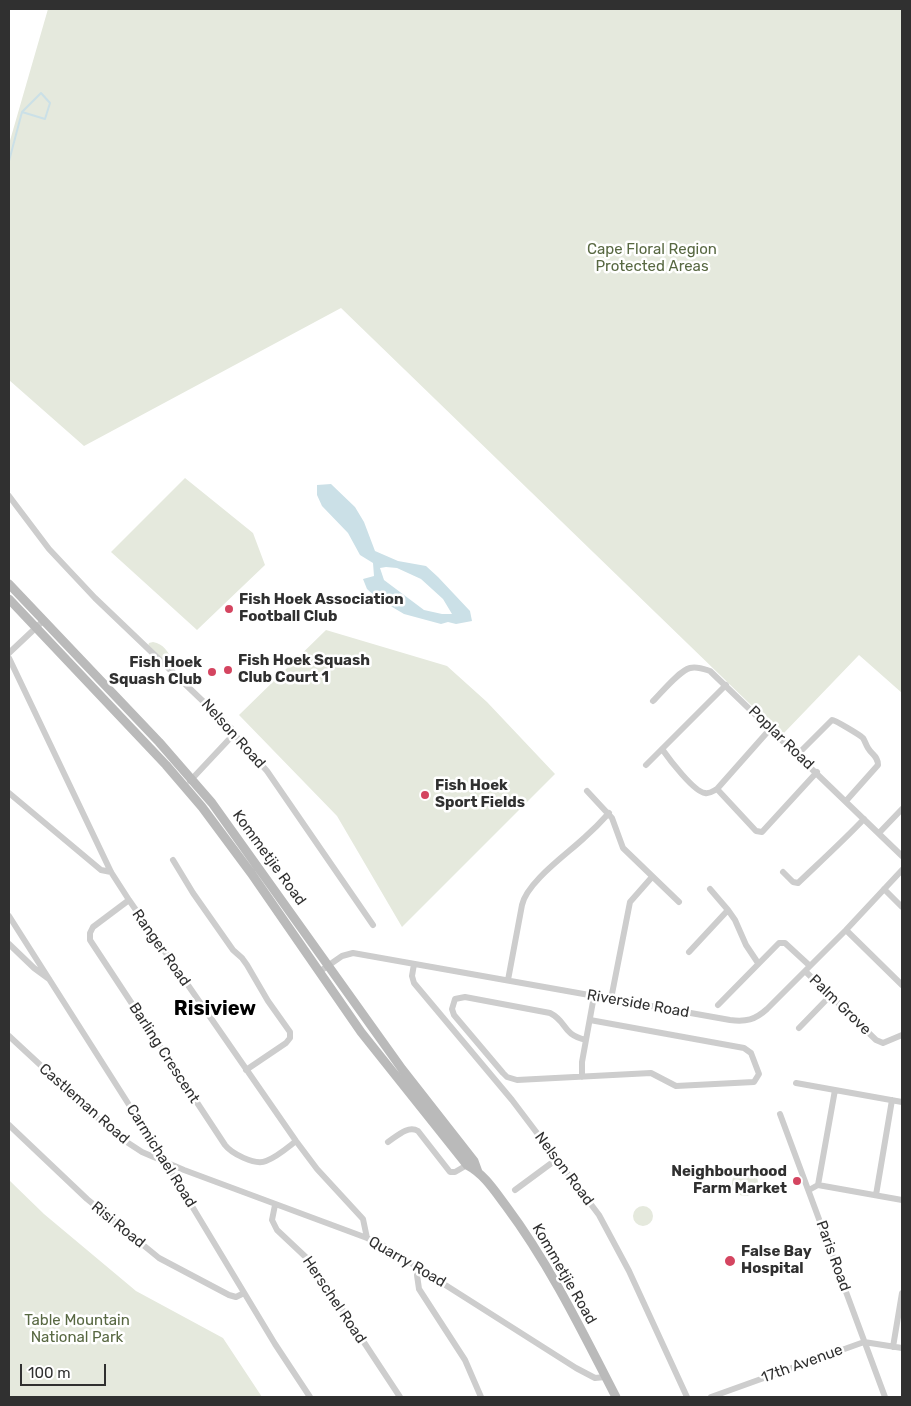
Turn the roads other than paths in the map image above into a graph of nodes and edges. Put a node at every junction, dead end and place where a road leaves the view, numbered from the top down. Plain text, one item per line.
1 (9, 496) edge
2 (9, 584) edge
3 (9, 599) edge
4 (43, 620) junction
5 (36, 628) junction
6 (9, 653) edge
7 (9, 658) edge
8 (726, 685) junction
9 (653, 701) dead end
10 (771, 728) junction
11 (234, 734) junction
12 (662, 749) junction
13 (798, 754) junction
14 (646, 765) dead end
15 (817, 772) junction
16 (192, 778) junction
17 (184, 785) junction
18 (717, 789) junction
19 (587, 791) dead end
20 (9, 793) edge
21 (846, 801) junction
22 (902, 809) edge
23 (609, 813) junction
24 (864, 819) junction
25 (880, 833) junction
26 (902, 856) edge
27 (173, 860) dead end
28 (902, 870) edge
29 (112, 872) junction
30 (783, 872) dead end
31 (652, 877) junction
32 (710, 889) dead end
33 (884, 889) junction
34 (129, 900) junction
35 (679, 902) dead end
36 (902, 907) edge
37 (728, 910) junction
38 (9, 916) edge
39 (373, 925) dead end
40 (846, 930) junction
41 (9, 944) edge
42 (689, 952) dead end
43 (414, 964) junction
44 (758, 964) junction
45 (328, 965) junction
46 (808, 969) junction
47 (319, 972) junction
48 (50, 980) junction
49 (508, 980) junction
50 (902, 985) edge
51 (831, 995) junction
52 (594, 996) junction
53 (611, 999) junction
54 (718, 1005) dead end
55 (590, 1020) junction
56 (799, 1028) dead end
57 (902, 1035) edge
58 (9, 1036) edge
59 (586, 1040) junction
60 (246, 1070) junction
61 (582, 1076) junction
62 (796, 1083) dead end
63 (834, 1090) junction
64 (892, 1100) junction
65 (902, 1102) edge
66 (780, 1114) dead end
67 (9, 1126) edge
68 (296, 1142) junction
69 (388, 1142) dead end
70 (557, 1159) junction
71 (166, 1163) junction
72 (467, 1165) junction
73 (478, 1172) junction
74 (818, 1185) junction
75 (515, 1190) dead end
76 (809, 1190) junction
77 (876, 1195) junction
78 (902, 1200) edge
79 (275, 1205) junction
80 (367, 1238) junction
81 (420, 1268) junction
82 (244, 1293) junction
83 (902, 1293) edge
84 (864, 1342) junction
85 (893, 1347) junction
86 (902, 1348) edge
87 (605, 1377) junction
88 (310, 1397) edge
89 (400, 1397) edge
90 (480, 1397) edge
91 (616, 1397) edge
92 (687, 1397) edge
93 (711, 1397) edge
94 (886, 1397) edge

1 - 11 street, Nelson Road
2 - 4 main road, Kommetjie Road
3 - 5 main road, Kommetjie Road
4 - 5 street
4 - 16 main road, Kommetjie Road
5 - 6 street
5 - 17 main road, Kommetjie Road
7 - 29 street, Ranger Road
8 - 9 street, Poplar Road
8 - 10 street, Poplar Road
8 - 12 street
10 - 13 street, Poplar Road
10 - 18 street
11 - 16 street
11 - 39 street, Nelson Road
12 - 14 street
12 - 18 street
13 - 15 street, Poplar Road
13 - 21 street
15 - 18 street
15 - 21 street, Poplar Road
16 - 17 street
16 - 45 main road, Kommetjie Road
17 - 47 main road, Kommetjie Road
19 - 23 street
20 - 29 street
21 - 24 street, Poplar Road
22 - 25 street
23 - 31 street
23 - 49 street
24 - 25 street, Poplar Road
24 - 30 street
25 - 26 street, Poplar Road
27 - 60 street
28 - 33 street, Riverside Road
29 - 34 street, Ranger Road
31 - 35 street
31 - 53 street
32 - 37 street
33 - 36 street
33 - 40 street, Riverside Road
34 - 60 street, Ranger Road
34 - 68 street, Barling Crescent
37 - 42 street
37 - 44 street
38 - 48 street, Carmichael Road
40 - 46 street, Riverside Road
40 - 50 street
41 - 48 street
43 - 45 street, Riverside Road
43 - 49 street, Riverside Road
43 - 70 street, Nelson Road
44 - 46 street, Palm Grove
44 - 54 street
45 - 47 street, Riverside Road
45 - 73 main road, Kommetjie Road
46 - 51 street, Palm Grove
46 - 53 street, Riverside Road
47 - 72 main road, Kommetjie Road
48 - 71 street, Carmichael Road
49 - 52 street, Riverside Road
51 - 56 street
51 - 57 street, Palm Grove
52 - 53 street, Riverside Road
52 - 55 street
55 - 59 street
55 - 61 street
58 - 71 street, Castleman Road
59 - 61 street
59 - 61 street
60 - 68 street, Ranger Road
62 - 63 street
63 - 64 street
63 - 74 street
64 - 65 street
64 - 77 street
66 - 76 street, Paris Road
67 - 82 street, Risi Road
68 - 80 street, Ranger Road
69 - 72 street
70 - 75 street
70 - 92 street, Nelson Road
71 - 79 street, Quarry Road
71 - 82 street, Carmichael Road
72 - 73 main road, Kommetjie Road
73 - 87 main road, Kommetjie Road
74 - 76 street
74 - 77 street
76 - 84 street, Paris Road
77 - 78 street
79 - 80 street, Quarry Road
79 - 89 street, Herschel Road
80 - 81 street, Quarry Road
81 - 87 street, Quarry Road
81 - 90 street
82 - 88 street, Carmichael Road
83 - 85 street
84 - 85 street
84 - 93 street, 17th Avenue
84 - 94 street, Paris Road
85 - 86 street
87 - 91 main road, Kommetjie Road

